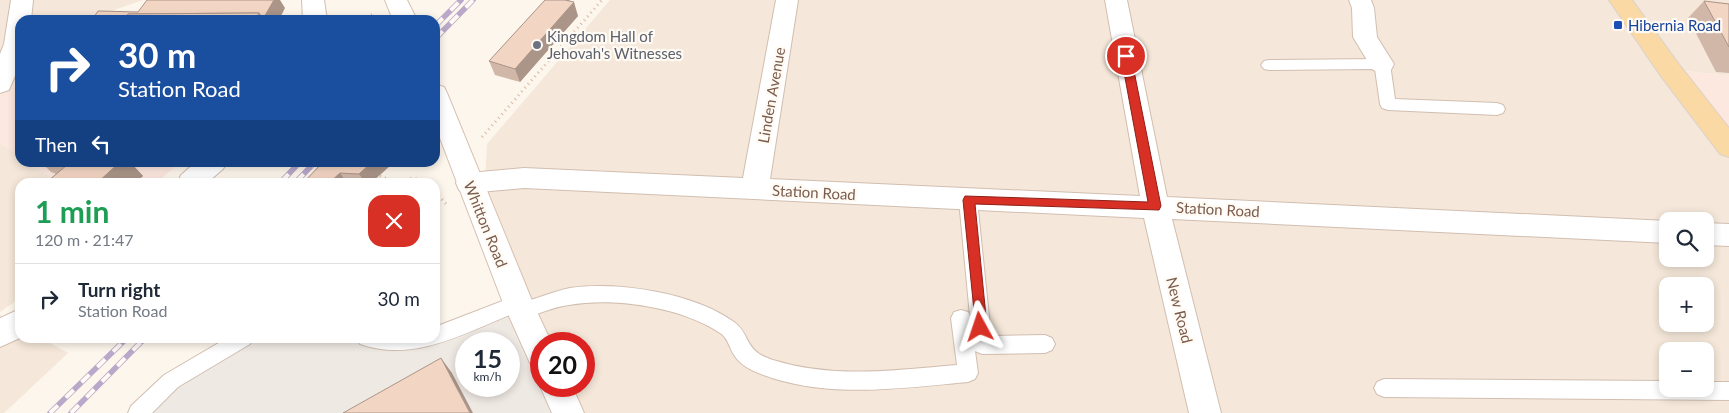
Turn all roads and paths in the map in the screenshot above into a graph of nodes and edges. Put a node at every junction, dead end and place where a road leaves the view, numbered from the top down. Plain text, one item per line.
1 (22, 0) edge
2 (312, 0) edge
3 (602, 0) edge
4 (787, 0) edge
5 (1116, 0) edge
6 (1360, 0) edge
7 (1620, 0) edge
8 (20, 15) edge
9 (314, 15) edge
10 (15, 46) edge
11 (1382, 64) junction
12 (1269, 65) dead end
13 (0, 84) edge
14 (440, 106) edge
15 (1497, 108) dead end
16 (1725, 137) edge
17 (208, 167) edge
18 (465, 172) junction
19 (380, 176) dead end
20 (196, 178) edge
21 (385, 178) edge
22 (754, 189) junction
23 (968, 200) junction
24 (1155, 206) junction
25 (1659, 232) edge
26 (1714, 234) edge
27 (1729, 235) edge
28 (520, 307) junction
29 (961, 318) dead end
30 (15, 325) edge
31 (531, 332) edge
32 (0, 334) edge
33 (440, 334) edge
34 (235, 343) edge
35 (1045, 344) dead end
36 (1384, 388) dead end
37 (1729, 391) edge
38 (561, 397) edge
39 (138, 413) edge
40 (568, 413) edge
41 (1205, 413) edge

1 - 8 street
2 - 9 street
3 - 18 path
4 - 22 street, Linden Avenue
5 - 24 street, New Road
6 - 11 street
7 - 16 main road
10 - 13 street
11 - 12 lane
11 - 15 lane
14 - 18 street, Whitton Road
17 - 20 street
18 - 22 street, Station Road
18 - 28 street, Whitton Road
19 - 21 path
22 - 23 street, Station Road
23 - 24 street, Station Road
23 - 35 lane
24 - 25 street, Station Road
24 - 41 street, New Road
26 - 27 street
28 - 29 lane
28 - 31 street, Whitton Road
28 - 33 lane
30 - 32 street
34 - 39 lane
36 - 37 lane
38 - 40 street

